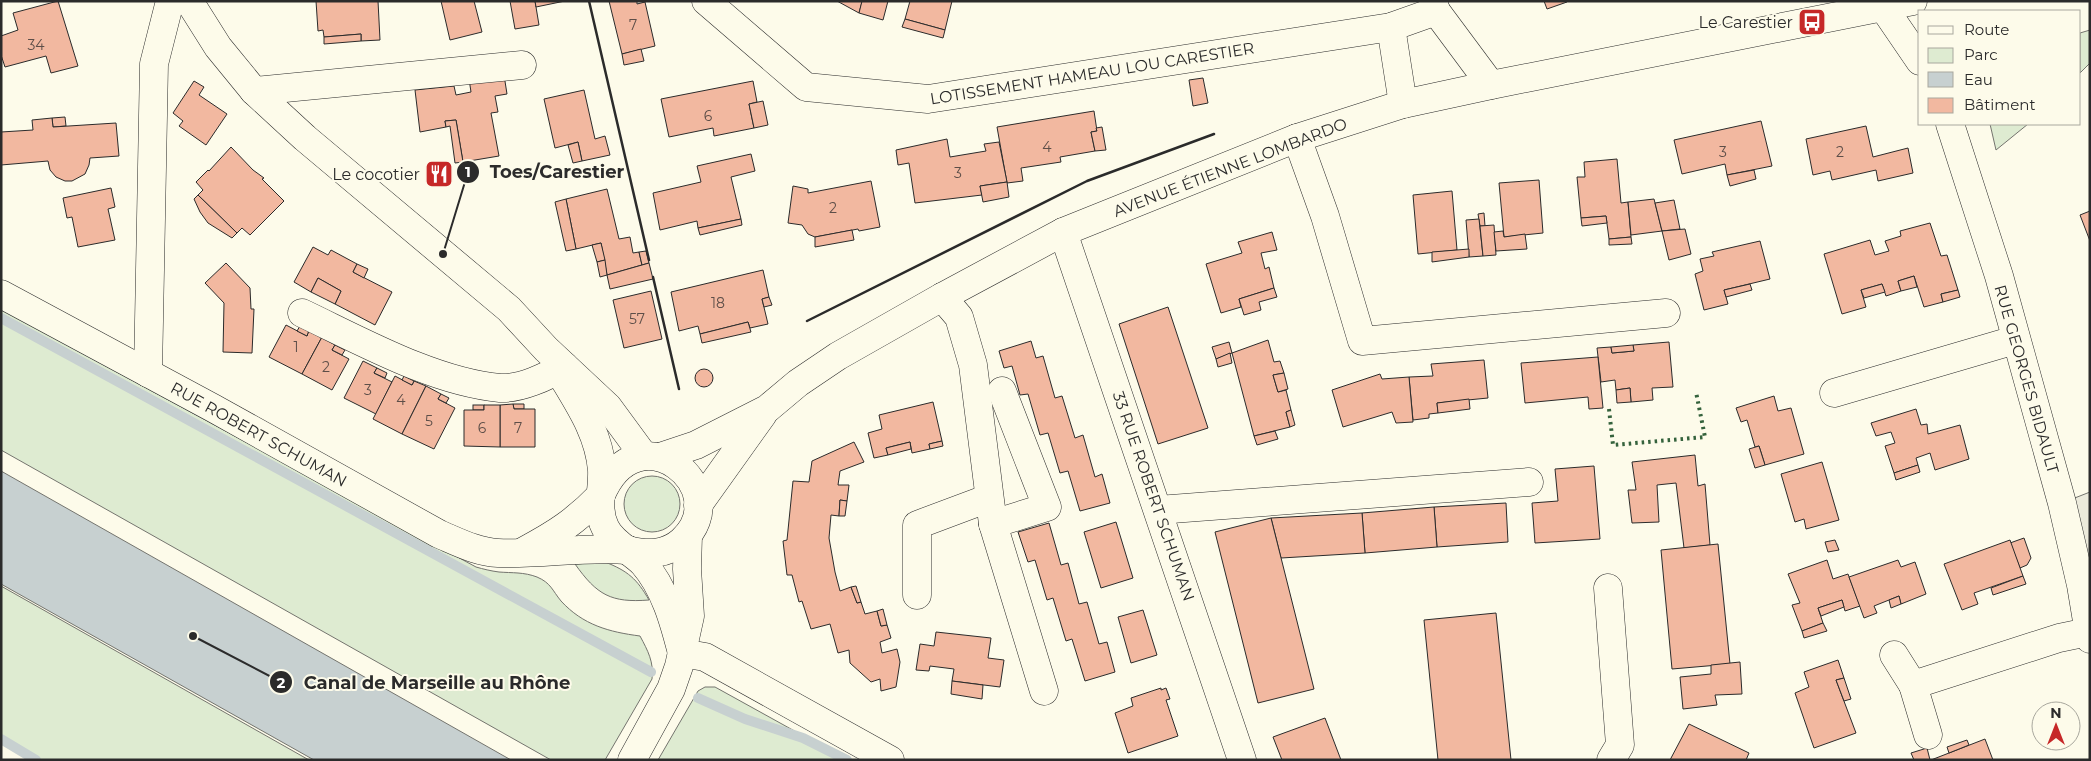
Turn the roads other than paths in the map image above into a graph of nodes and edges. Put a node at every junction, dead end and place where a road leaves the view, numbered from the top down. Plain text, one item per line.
1 (170, 1) edge
2 (189, 1) edge
3 (706, 1) edge
4 (1912, 1) edge
5 (1881, 5) edge
6 (1434, 6) edge
7 (1390, 27) junction
8 (1918, 58) edge
9 (522, 65) dead end
10 (1491, 85) junction
11 (254, 92) junction
12 (1403, 104) junction
13 (1950, 125) edge
14 (1297, 138) junction
15 (1063, 232) junction
16 (1, 294) edge
17 (942, 296) junction
18 (302, 313) dead end
19 (1666, 313) dead end
20 (2015, 340) junction
21 (556, 362) junction
22 (148, 373) junction
23 (1002, 392) dead end
24 (1834, 393) dead end
25 (767, 409) junction
26 (652, 457) junction
27 (1529, 482) dead end
28 (601, 495) junction
29 (698, 505) junction
30 (1158, 510) junction
31 (991, 511) junction
32 (688, 535) junction
33 (628, 550) junction
34 (523, 552) junction
35 (1608, 588) dead end
36 (917, 595) dead end
37 (2087, 602) edge
38 (2089, 635) edge
39 (682, 653) junction
40 (1894, 655) dead end
41 (1913, 685) junction
42 (1044, 691) dead end
43 (1928, 735) dead end
44 (638, 748) edge
45 (890, 760) edge
46 (1242, 760) edge
47 (1611, 760) edge

1 - 22 street
2 - 11 street
3 - 7 street, LOTISSEMENT HAMEAU LOU CARESTIER
4 - 5 street, AVENUE ÉTIENNE LOMBARDO
5 - 8 street
5 - 10 street, AVENUE ÉTIENNE LOMBARDO
6 - 7 street, LOTISSEMENT HAMEAU LOU CARESTIER
6 - 10 street
7 - 12 street
9 - 11 street
10 - 12 street, AVENUE ÉTIENNE LOMBARDO
11 - 21 street
12 - 14 street, AVENUE ÉTIENNE LOMBARDO
13 - 20 street, RUE GEORGES BIDAULT
14 - 15 street, AVENUE ÉTIENNE LOMBARDO
14 - 19 street
15 - 17 street, AVENUE ÉTIENNE LOMBARDO
15 - 30 street, 33 RUE ROBERT SCHUMAN
16 - 22 street, RUE ROBERT SCHUMAN
17 - 25 street, AVENUE ÉTIENNE LOMBARDO
17 - 31 street
18 - 21 street
20 - 24 street
20 - 37 street, RUE GEORGES BIDAULT
21 - 26 street
21 - 28 street
22 - 34 street, RUE ROBERT SCHUMAN
23 - 31 street
25 - 26 street, AVENUE ÉTIENNE LOMBARDO
25 - 29 street, AVENUE ÉTIENNE LOMBARDO
26 - 28 street
26 - 29 street
27 - 30 street
28 - 33 street
28 - 34 street, RUE ROBERT SCHUMAN
29 - 32 street
30 - 46 street, 33 RUE ROBERT SCHUMAN
31 - 36 street
31 - 42 street
32 - 33 street
32 - 39 street
33 - 34 street, RUE ROBERT SCHUMAN
33 - 39 street
35 - 47 street
37 - 38 street, RUE GEORGES BIDAULT
38 - 41 street
39 - 44 street
39 - 45 street
40 - 41 street
41 - 43 street

